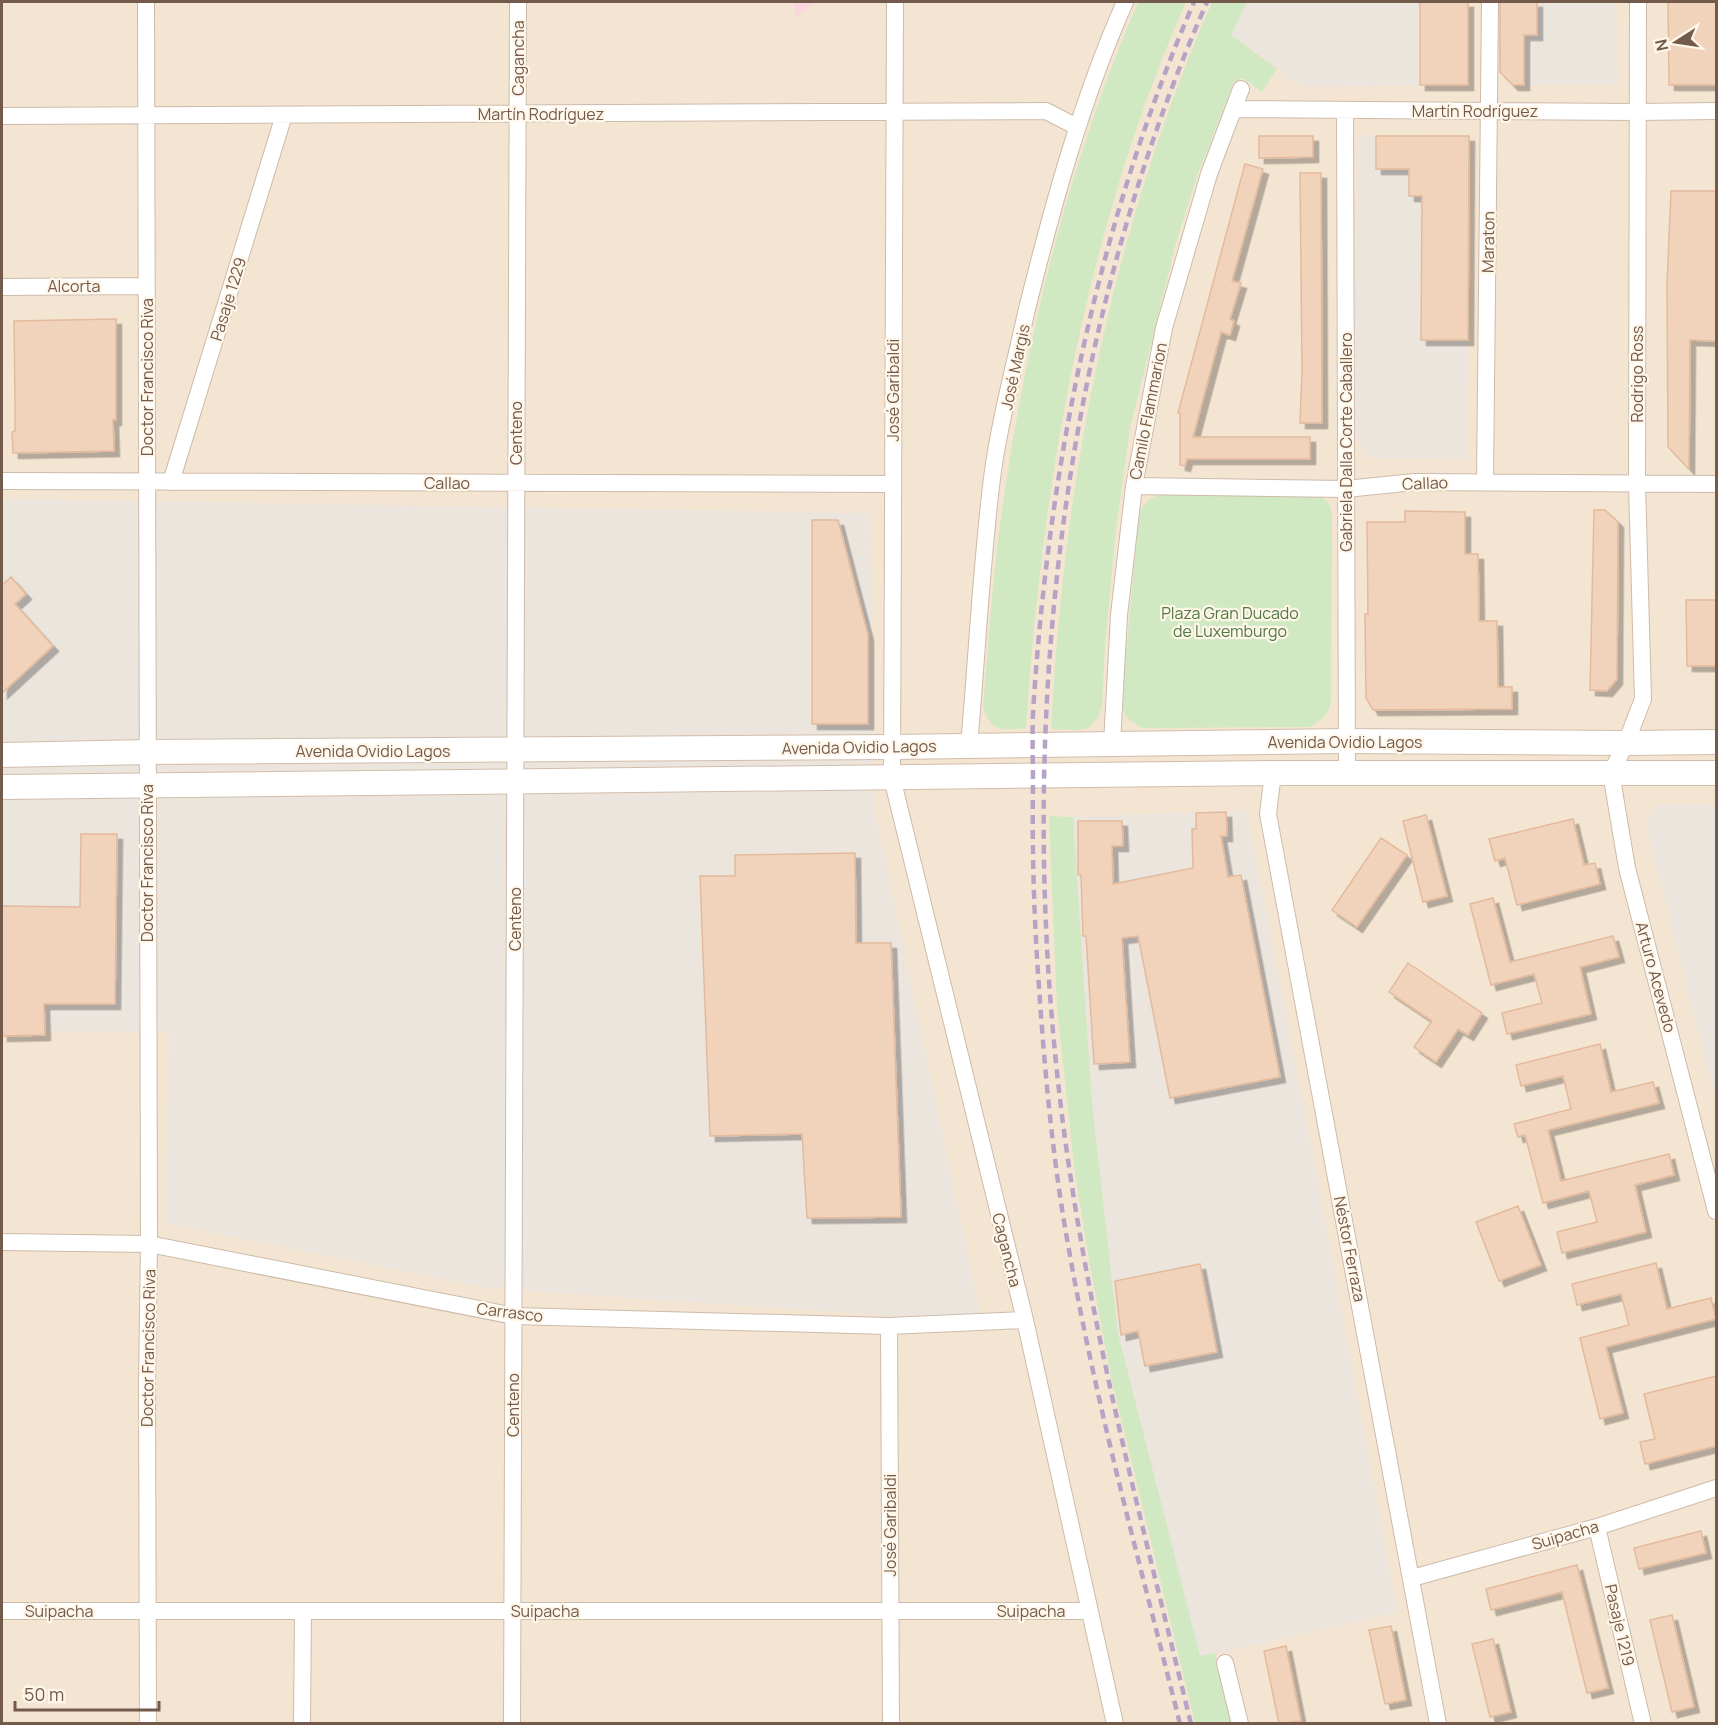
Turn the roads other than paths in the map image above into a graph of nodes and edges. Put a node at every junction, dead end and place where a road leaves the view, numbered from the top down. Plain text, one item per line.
1 (146, 2) edge
2 (518, 2) edge
3 (895, 2) edge
4 (1125, 2) edge
5 (1490, 2) edge
6 (1638, 2) edge
7 (1241, 89) dead end
8 (1234, 109) junction
9 (1345, 110) junction
10 (1490, 111) junction
11 (1716, 111) edge
12 (894, 112) junction
13 (1638, 112) junction
14 (518, 114) junction
15 (284, 115) junction
16 (2, 116) edge
17 (146, 116) junction
18 (1077, 127) junction
19 (146, 286) junction
20 (2, 287) edge
21 (2, 481) edge
22 (147, 482) junction
23 (171, 482) junction
24 (1485, 482) junction
25 (516, 483) junction
26 (893, 484) junction
27 (1716, 484) edge
28 (1637, 485) junction
29 (1134, 486) junction
30 (1346, 489) junction
31 (1347, 741) junction
32 (1716, 742) edge
33 (1626, 743) junction
34 (1113, 744) junction
35 (969, 746) junction
36 (892, 747) junction
37 (517, 750) junction
38 (147, 752) junction
39 (2, 755) edge
40 (1716, 772) edge
41 (1273, 773) junction
42 (1347, 773) junction
43 (1611, 773) junction
44 (892, 778) junction
45 (515, 782) junction
46 (147, 786) junction
47 (2, 787) edge
48 (1716, 1211) edge
49 (2, 1242) edge
50 (149, 1244) junction
51 (513, 1316) junction
52 (1025, 1320) junction
53 (889, 1326) junction
54 (1716, 1488) edge
55 (1597, 1527) junction
56 (1412, 1578) junction
57 (2, 1611) edge
58 (148, 1611) junction
59 (303, 1611) junction
60 (513, 1611) junction
61 (890, 1611) junction
62 (1089, 1611) junction
63 (1225, 1663) dead end
64 (148, 1724) edge
65 (302, 1724) edge
66 (513, 1724) edge
67 (891, 1724) edge
68 (1115, 1724) edge
69 (1240, 1724) edge
70 (1438, 1724) edge
71 (1643, 1724) edge

1 - 17 street, Doctor Francisco Riva
2 - 14 street, Cagancha
3 - 12 street, José Garibaldi
4 - 18 street, José Margis
5 - 10 street, Maraton
6 - 13 street, Rodrigo Ross
7 - 8 street, Camilo Flammarion
8 - 9 street, Martín Rodríguez
8 - 29 street, Camilo Flammarion
9 - 10 street, Martín Rodríguez
9 - 30 street, Gabriela Dalla Corte Caballero
10 - 13 street, Martín Rodríguez
10 - 24 street, Maraton
11 - 13 street, Martín Rodríguez
12 - 14 street, Martín Rodríguez
12 - 18 street, Martín Rodríguez
12 - 26 street, José Garibaldi
13 - 28 street, Rodrigo Ross
14 - 15 street, Martín Rodríguez
14 - 25 street, Centeno
15 - 17 street, Martín Rodríguez
15 - 23 street, Pasaje 1229
16 - 17 street, Martín Rodríguez
17 - 19 street, Doctor Francisco Riva
18 - 35 street, José Margis
19 - 20 street, Alcorta
19 - 22 street, Doctor Francisco Riva
21 - 22 street, Callao
22 - 23 street, Callao
22 - 38 street, Doctor Francisco Riva
23 - 25 street, Callao
24 - 28 street, Callao
24 - 30 street, Callao
25 - 26 street, Callao
25 - 37 street, Centeno
26 - 36 street, José Garibaldi
27 - 28 street, Callao
28 - 33 street, Rodrigo Ross
29 - 30 street, Callao
29 - 34 street, Camilo Flammarion
30 - 31 street, Gabriela Dalla Corte Caballero
31 - 33 main road, Avenida Ovidio Lagos
31 - 34 main road, Avenida Ovidio Lagos
31 - 42 street, Gabriela Dalla Corte Caballero
32 - 33 main road, Avenida Ovidio Lagos
33 - 43 street
34 - 35 main road, Avenida Ovidio Lagos
35 - 36 main road, Avenida Ovidio Lagos
36 - 37 main road, Avenida Ovidio Lagos
36 - 44 street, José Garibaldi
37 - 38 main road, Avenida Ovidio Lagos
37 - 45 street, Centeno
38 - 39 main road, Avenida Ovidio Lagos
38 - 46 street, Doctor Francisco Riva
40 - 43 main road, Avenida Ovidio Lagos
41 - 42 main road, Avenida Ovidio Lagos
41 - 44 main road, Avenida Ovidio Lagos
41 - 56 street, Néstor Ferraza
42 - 43 main road, Avenida Ovidio Lagos
43 - 48 street, Arturo Acevedo
44 - 45 main road, Avenida Ovidio Lagos
44 - 52 street, Cagancha
45 - 46 main road, Avenida Ovidio Lagos
45 - 51 street, Centeno
46 - 47 main road, Avenida Ovidio Lagos
46 - 50 street, Doctor Francisco Riva
49 - 50 street, Carrasco
50 - 51 street, Carrasco
50 - 58 street, Doctor Francisco Riva
51 - 53 street, Carrasco
51 - 60 street, Centeno
52 - 53 street, Carrasco
52 - 62 street, Cagancha
53 - 61 street, José Garibaldi
54 - 55 street, Suipacha
55 - 56 street, Suipacha
55 - 71 street, Pasaje 1219
56 - 70 street, Néstor Ferraza
57 - 58 street, Suipacha
58 - 59 street, Suipacha
58 - 64 street, Doctor Francisco Riva
59 - 60 street, Suipacha
59 - 65 street
60 - 61 street, Suipacha
60 - 66 street, Centeno
61 - 62 street, Suipacha
61 - 67 street, José Garibaldi
62 - 68 street, Cagancha
63 - 69 street

